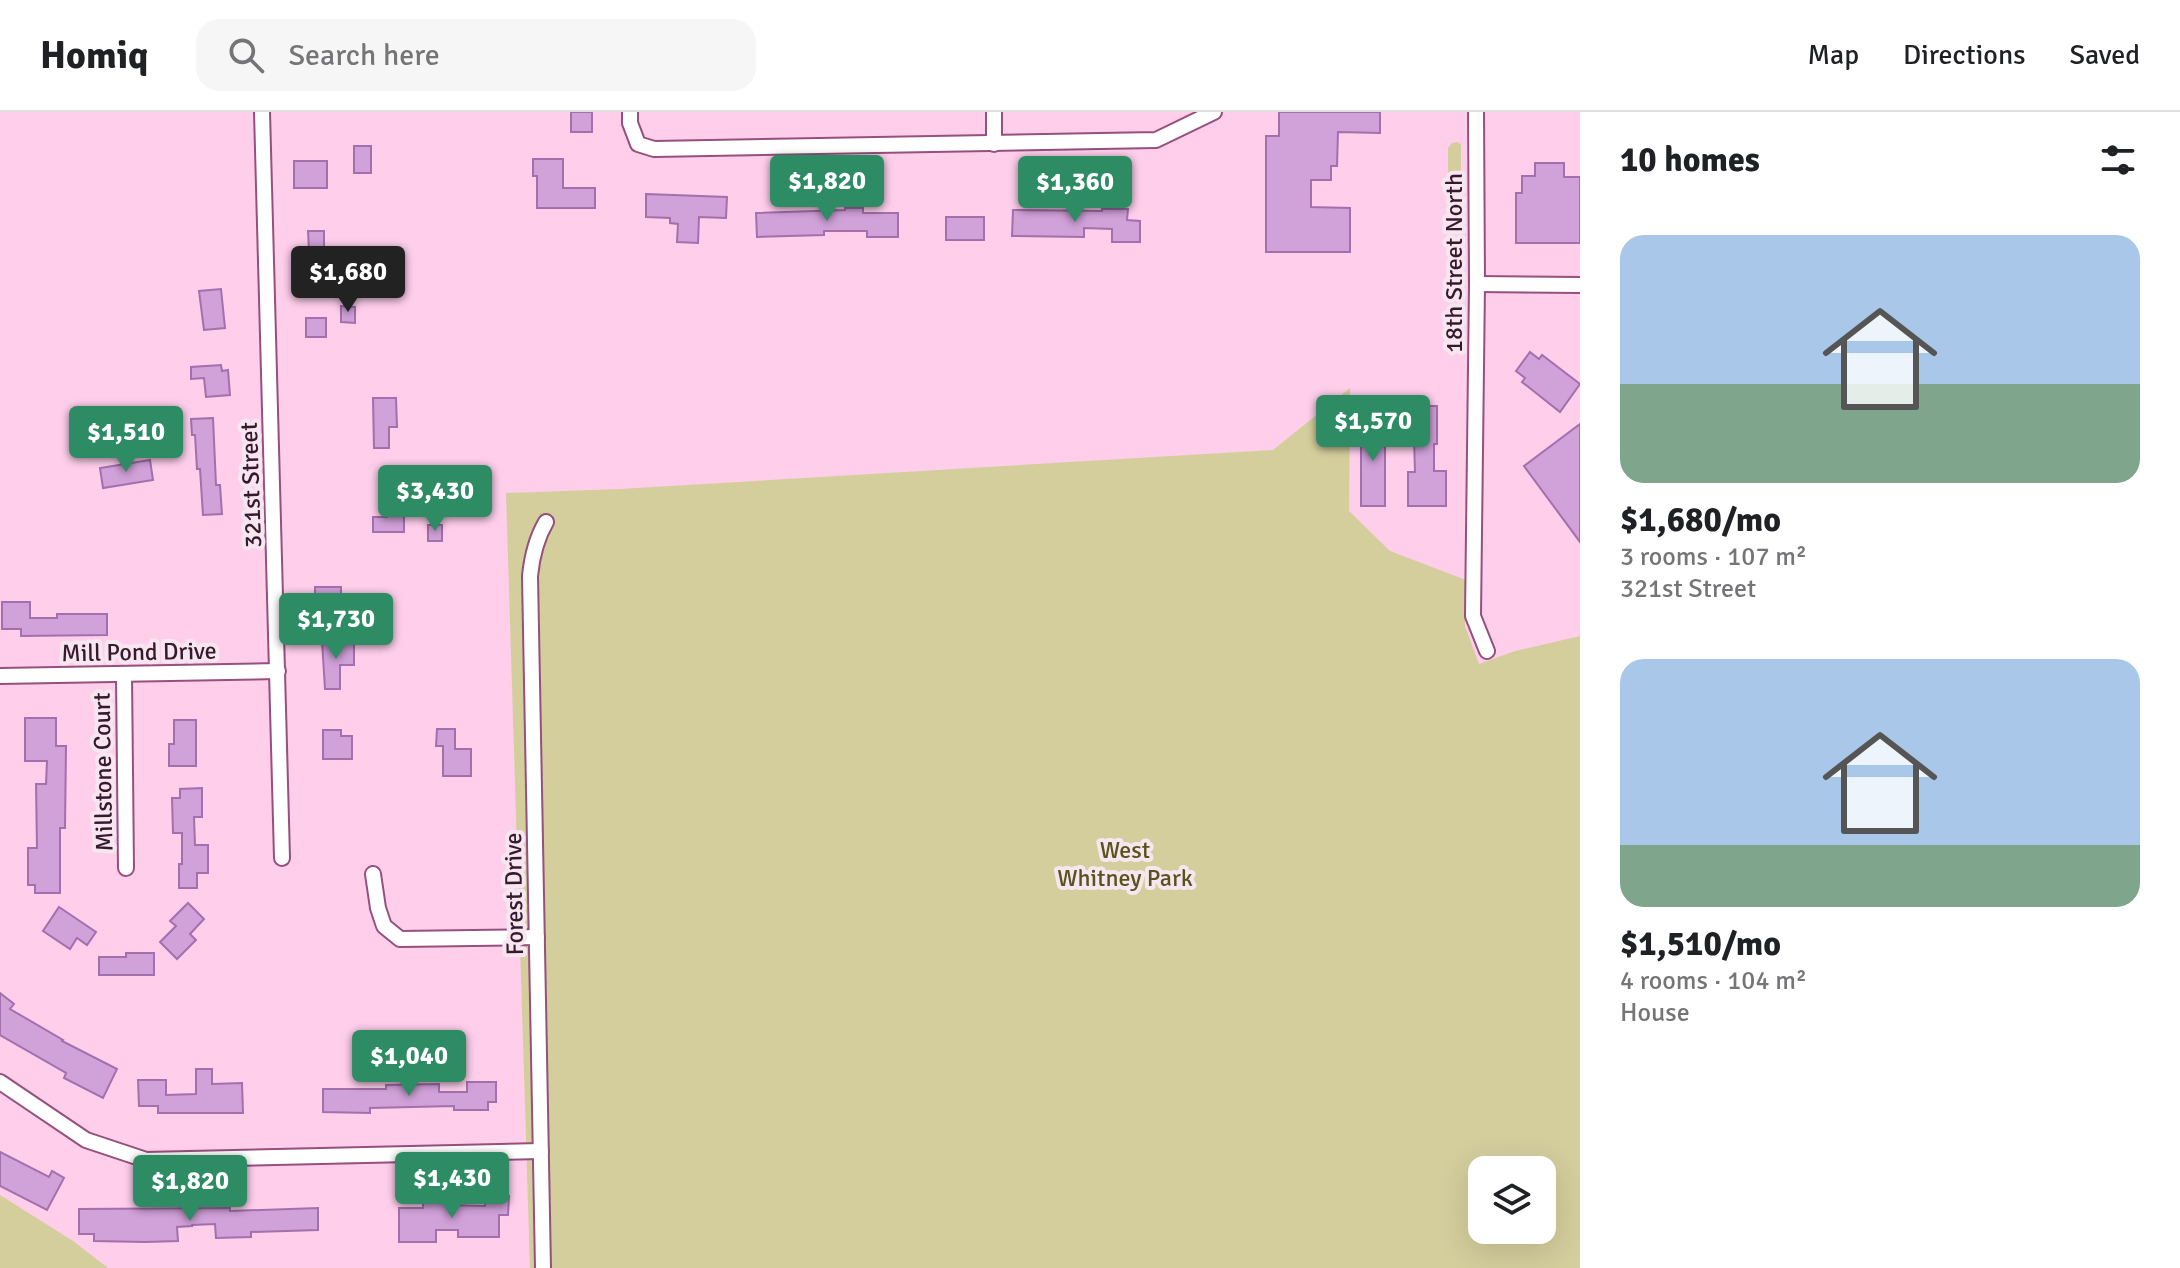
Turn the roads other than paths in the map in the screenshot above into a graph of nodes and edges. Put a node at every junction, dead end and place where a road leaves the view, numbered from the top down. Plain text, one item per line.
1 (262, 112) edge
2 (630, 112) edge
3 (994, 112) edge
4 (1214, 112) edge
5 (1476, 112) edge
6 (994, 144) junction
7 (1477, 284) junction
8 (1580, 285) edge
9 (546, 522) dead end
10 (1487, 651) dead end
11 (278, 671) junction
12 (124, 675) junction
13 (0, 676) edge
14 (282, 858) dead end
15 (126, 868) dead end
16 (373, 874) dead end
17 (537, 937) junction
18 (0, 1082) edge
19 (541, 1151) junction
20 (543, 1268) edge

1 - 11 street, 321st Street
2 - 6 street
3 - 6 street
4 - 6 street
5 - 7 street, 18th Street North
7 - 8 street
7 - 10 street, 18th Street North
9 - 17 street, Forest Drive
11 - 12 street, Mill Pond Drive
11 - 14 street, 321st Street
12 - 13 street, Mill Pond Drive
12 - 15 street, Millstone Court
16 - 17 street
17 - 19 street, Forest Drive
18 - 19 street
19 - 20 street, Forest Drive

